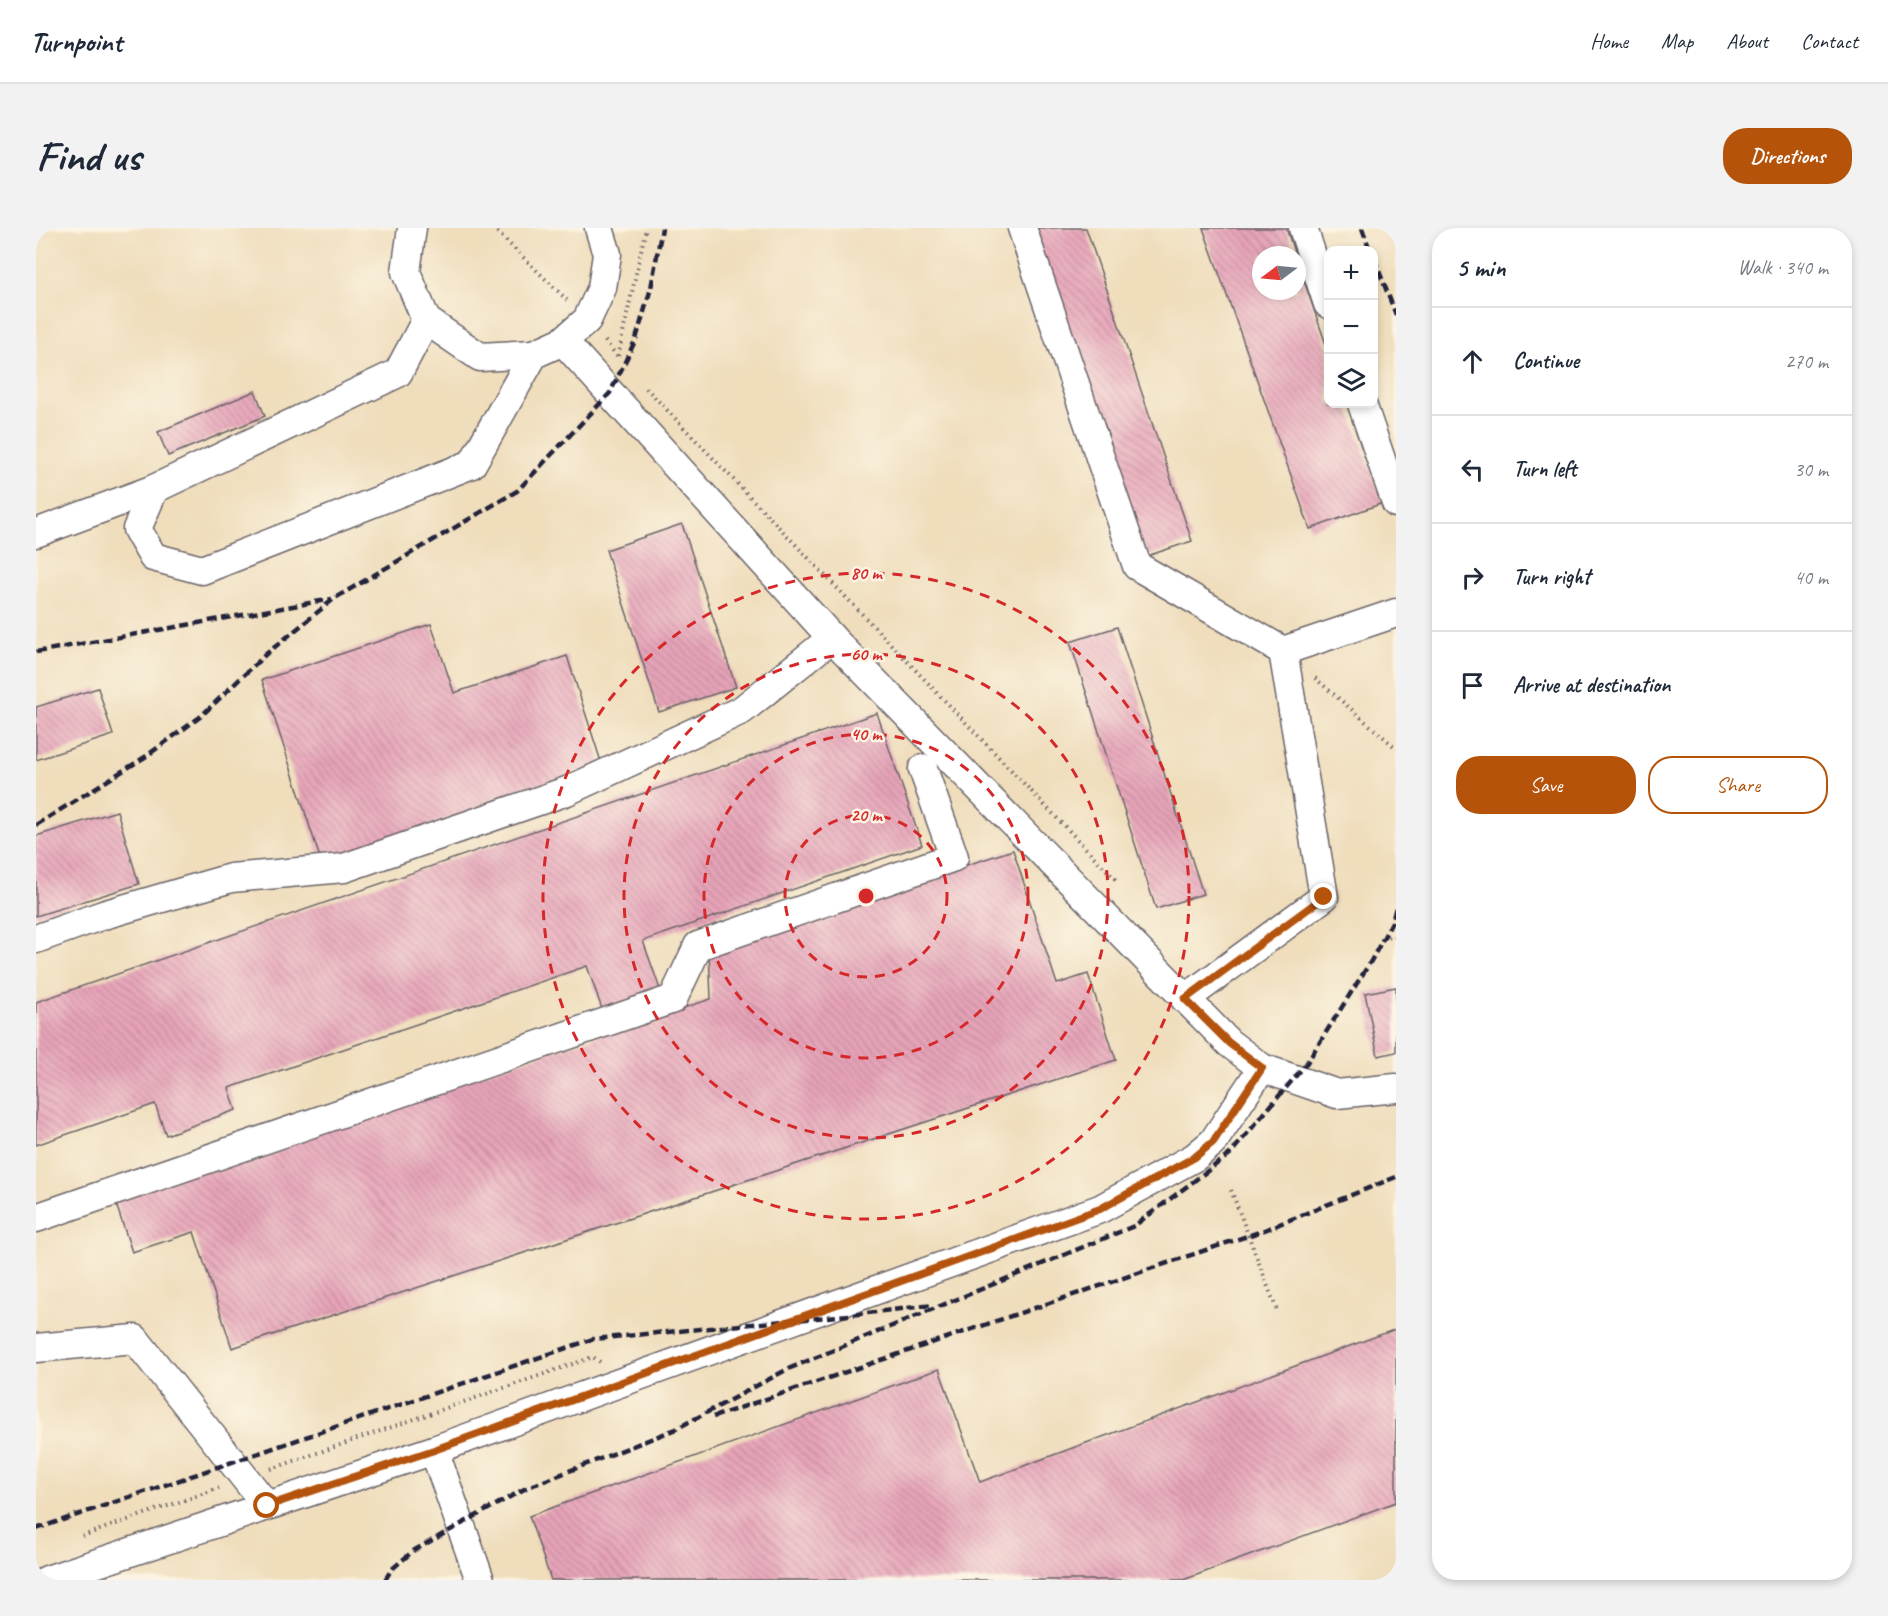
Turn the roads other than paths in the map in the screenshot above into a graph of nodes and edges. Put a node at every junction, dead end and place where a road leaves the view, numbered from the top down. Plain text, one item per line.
1 (412, 228) edge
2 (1022, 228) edge
3 (1303, 228) edge
4 (606, 237) edge
5 (1328, 300) edge
6 (426, 320) junction
7 (563, 341) junction
8 (534, 354) junction
9 (1363, 408) edge
10 (154, 489) junction
11 (1396, 503) edge
12 (36, 533) edge
13 (1396, 613) edge
14 (832, 638) junction
15 (1283, 651) junction
16 (923, 769) dead end
17 (36, 939) edge
18 (1185, 999) junction
19 (1262, 1068) junction
20 (1396, 1088) edge
21 (36, 1218) edge
22 (36, 1348) edge
23 (434, 1450) junction
24 (267, 1506) junction
25 (47, 1580) edge
26 (480, 1580) edge

1 - 6 lane
2 - 15 lane
3 - 5 lane
4 - 7 lane
6 - 8 lane
6 - 10 lane
7 - 8 lane
7 - 14 lane
8 - 10 lane
9 - 11 lane
10 - 12 lane
13 - 15 lane
14 - 17 lane
14 - 18 lane
15 - 18 lane
16 - 21 lane
18 - 19 lane
19 - 20 lane
19 - 23 lane
22 - 24 lane
23 - 24 lane
23 - 26 lane
24 - 25 lane

